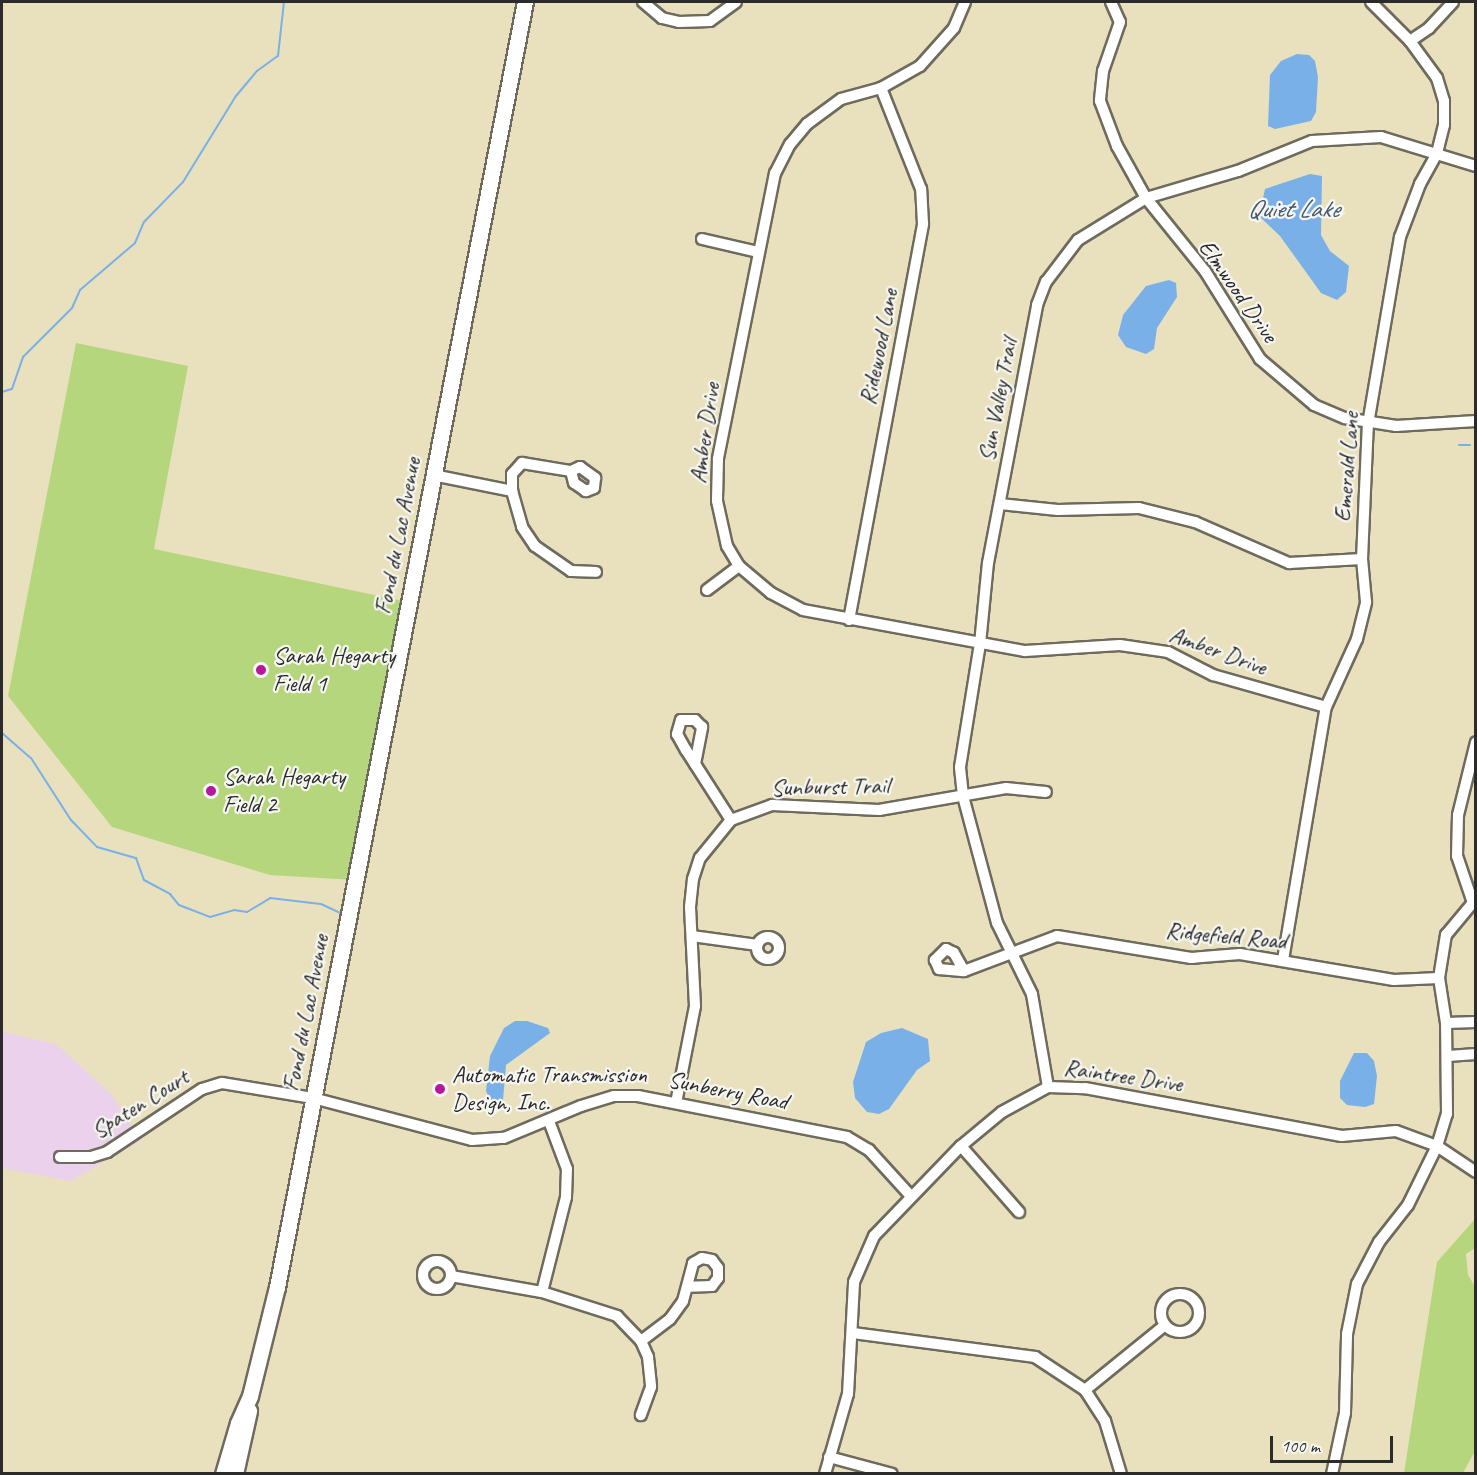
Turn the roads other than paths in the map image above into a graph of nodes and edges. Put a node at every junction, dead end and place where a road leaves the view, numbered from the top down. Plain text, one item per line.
1 (525, 2) edge
2 (643, 2) edge
3 (736, 2) edge
4 (965, 2) edge
5 (1111, 2) edge
6 (1371, 2) edge
7 (1453, 2) edge
8 (1410, 41) junction
9 (881, 88) junction
10 (1437, 153) junction
11 (1476, 166) edge
12 (1146, 198) junction
13 (702, 239) dead end
14 (758, 252) junction
15 (1476, 421) edge
16 (1368, 424) junction
17 (571, 471) dead end
18 (433, 475) junction
19 (512, 491) junction
20 (1000, 504) junction
21 (1362, 559) junction
22 (739, 566) junction
23 (596, 572) dead end
24 (706, 591) dead end
25 (849, 620) junction
26 (980, 644) junction
27 (1326, 707) junction
28 (1476, 742) edge
29 (695, 764) dead end
30 (1046, 792) dead end
31 (963, 795) junction
32 (731, 820) junction
33 (1474, 899) edge
34 (692, 936) junction
35 (757, 945) dead end
36 (1012, 953) junction
37 (1283, 960) junction
38 (964, 971) dead end
39 (1439, 978) junction
40 (1476, 1022) edge
41 (1446, 1023) junction
42 (1476, 1054) edge
43 (1448, 1056) junction
44 (1048, 1087) junction
45 (313, 1098) junction
46 (676, 1103) junction
47 (549, 1121) junction
48 (962, 1146) junction
49 (1437, 1146) junction
50 (60, 1157) dead end
51 (1476, 1172) edge
52 (910, 1195) junction
53 (1019, 1212) dead end
54 (451, 1276) dead end
55 (689, 1287) dead end
56 (542, 1292) junction
57 (1165, 1325) dead end
58 (852, 1334) junction
59 (641, 1341) junction
60 (1085, 1390) junction
61 (250, 1396) junction
62 (641, 1415) dead end
63 (829, 1458) junction
64 (223, 1473) edge
65 (236, 1473) edge
66 (825, 1473) edge
67 (892, 1473) edge
68 (1121, 1473) edge
69 (1332, 1473) edge

1 - 18 main road, Fond du Lac Avenue
2 - 3 street
4 - 9 street, Amber Drive
5 - 12 street, Elmwood Drive
6 - 8 street, Emerald Lane
7 - 8 street
8 - 10 street, Emerald Lane
9 - 14 street, Amber Drive
9 - 25 street, Ridewood Lane
10 - 11 street, Sun Valley Trail
10 - 12 street, Sun Valley Trail
10 - 16 street, Emerald Lane
12 - 16 street, Elmwood Drive
12 - 20 street, Sun Valley Trail
13 - 14 street
14 - 22 street, Amber Drive
15 - 16 street, Elmwood Drive
16 - 21 street, Emerald Lane
17 - 19 street
18 - 19 street
18 - 45 main road, Fond du Lac Avenue
19 - 23 street
20 - 21 street
20 - 26 street, Sun Valley Trail
21 - 27 street, Emerald Lane
22 - 24 street
22 - 25 street, Amber Drive
25 - 26 street, Amber Drive
26 - 27 street, Amber Drive
26 - 31 street, Sun Valley Trail
27 - 37 street, Emerald Lane
28 - 33 street
29 - 32 street
30 - 31 street, Sunburst Trail
31 - 32 street, Sunburst Trail
31 - 36 street, Sun Valley Trail
32 - 34 street
33 - 39 street
34 - 35 street
34 - 46 street
36 - 37 street, Ridgefield Road
36 - 38 street, Ridgefield Road
36 - 44 street, Sun Valley Trail
37 - 39 street, Ridgefield Road
39 - 41 street
40 - 41 street
41 - 43 street
42 - 43 street
43 - 49 street
44 - 48 street, Raintree Drive
44 - 49 street, Raintree Drive
45 - 47 street, Sunberry Road
45 - 50 street, Spaten Court
45 - 61 main road, Fond du Lac Avenue
46 - 47 street, Sunberry Road
46 - 52 street, Sunberry Road
47 - 56 street
48 - 52 street, Raintree Drive
48 - 53 street
49 - 51 street, Raintree Drive
49 - 69 street
52 - 58 street, Raintree Drive
54 - 56 street
55 - 59 street
56 - 59 street
57 - 60 street
58 - 60 street
58 - 63 street, Raintree Drive
59 - 62 street
60 - 68 street
61 - 64 main road, Fond du Lac Avenue
61 - 65 main road, Fond du Lac Avenue
63 - 66 street, Raintree Drive
63 - 67 street

